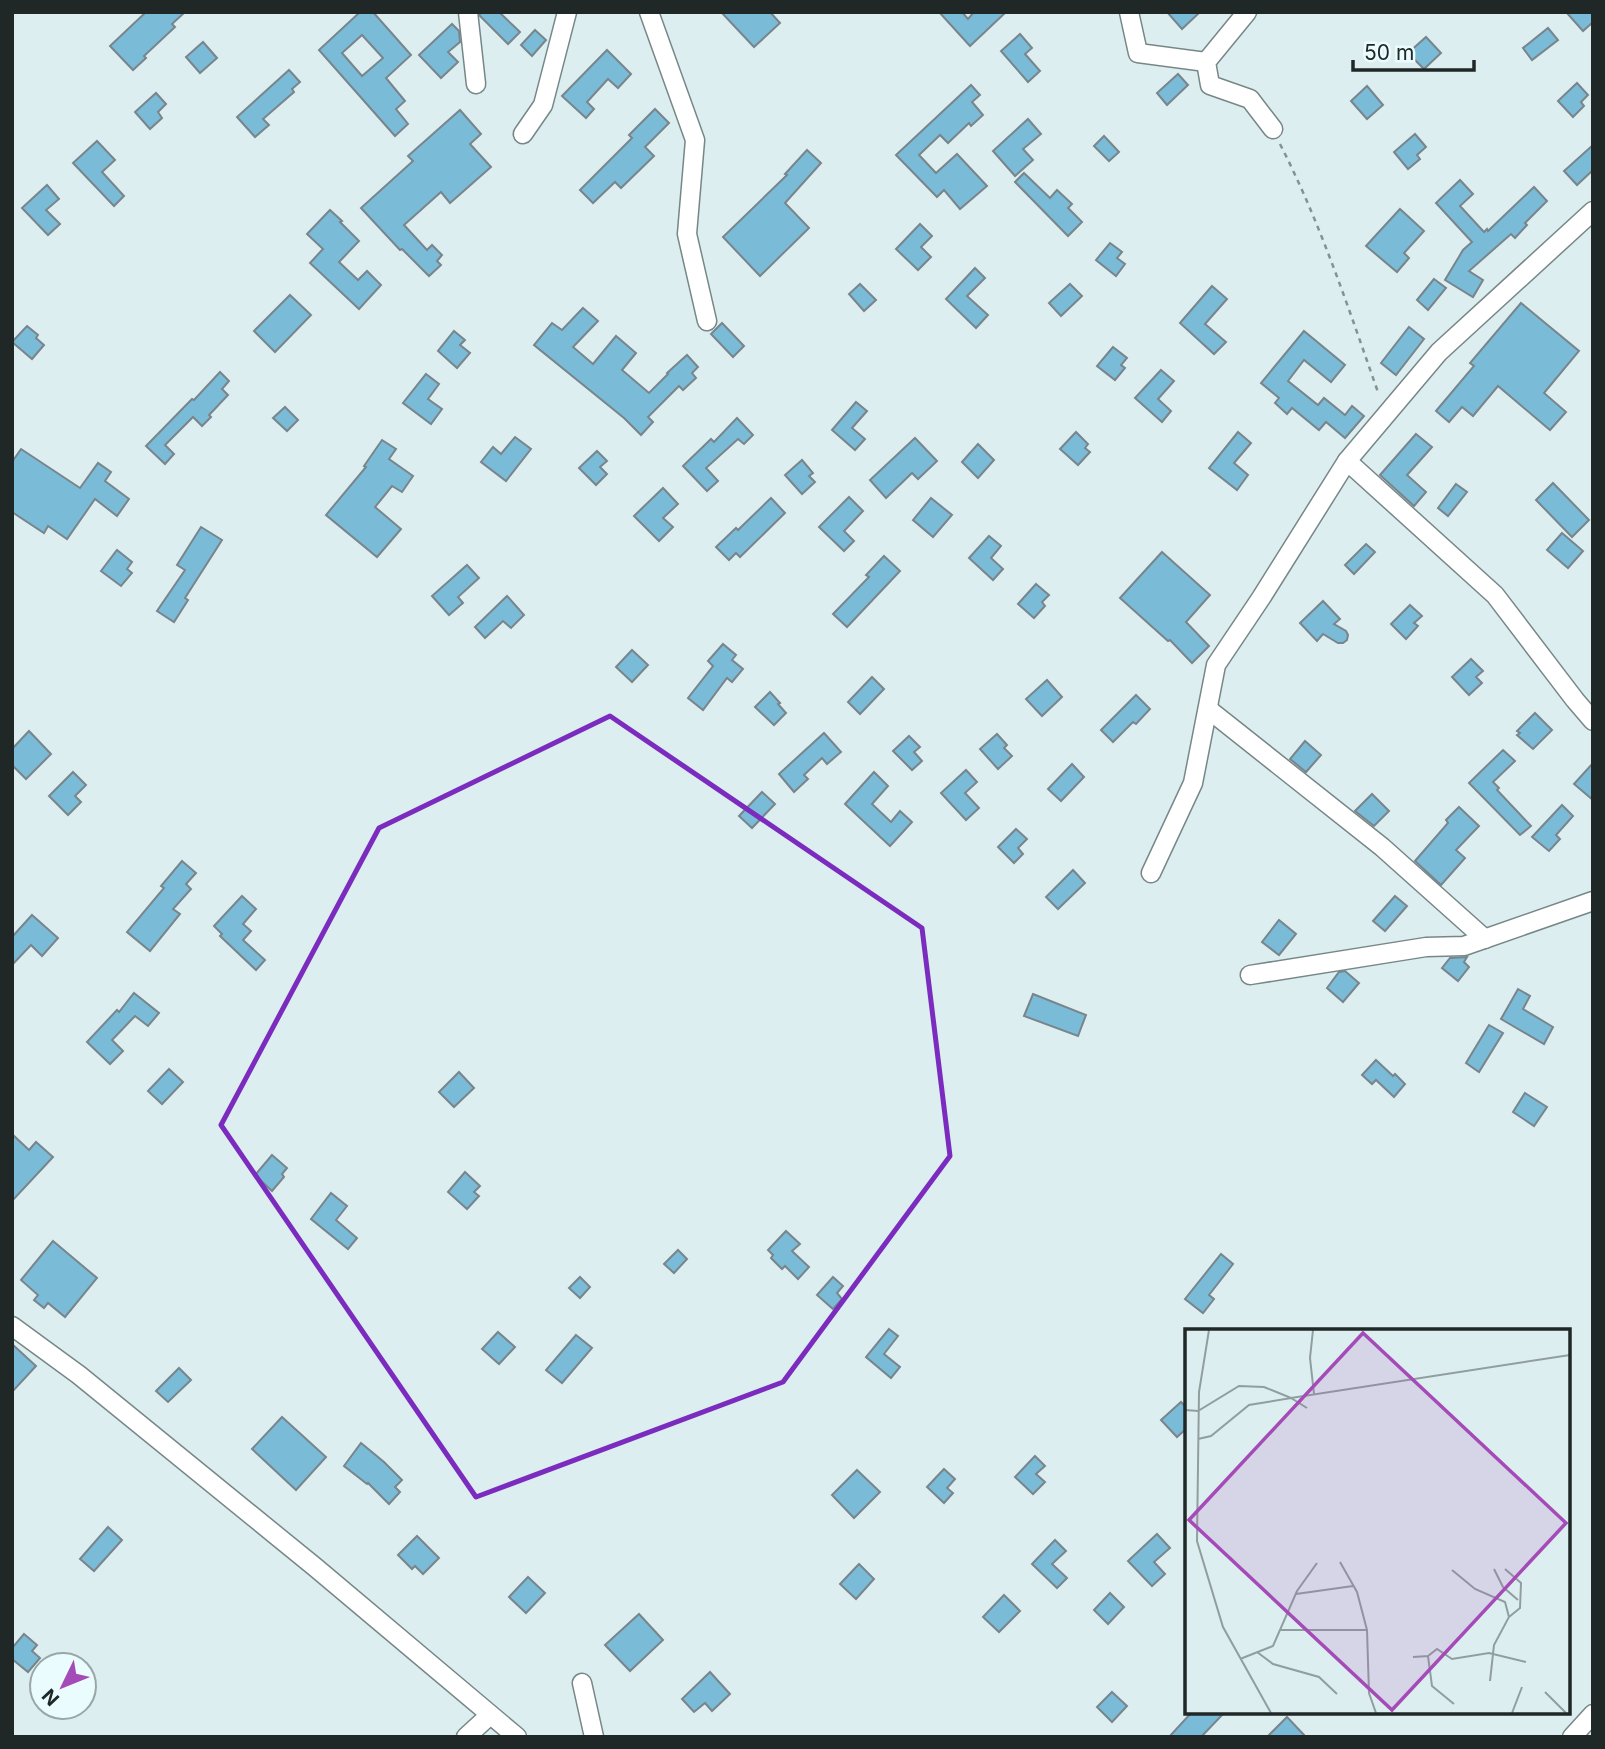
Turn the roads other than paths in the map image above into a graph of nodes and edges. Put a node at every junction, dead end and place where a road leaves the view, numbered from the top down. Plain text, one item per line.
1 (468, 12) edge
2 (567, 12) edge
3 (649, 12) edge
4 (1129, 12) edge
5 (1247, 12) edge
6 (1206, 62) junction
7 (476, 83) dead end
8 (1273, 130) road end
9 (523, 134) dead end
10 (1593, 211) edge
11 (707, 321) dead end
12 (1347, 461) junction
13 (1208, 709) junction
14 (1593, 721) edge
15 (1151, 873) dead end
16 (1593, 901) edge
17 (1485, 939) junction
18 (1250, 975) dead end
19 (12, 1326) edge
20 (582, 1683) dead end
21 (1593, 1714) edge
22 (490, 1715) junction
23 (466, 1737) edge
24 (517, 1737) edge
25 (594, 1737) edge
26 (1572, 1737) edge

1 - 7 street
2 - 9 street
3 - 11 street
4 - 6 street
5 - 6 street
6 - 8 street
10 - 12 street
12 - 13 street
12 - 14 street
13 - 15 street
13 - 17 street
16 - 17 street
17 - 18 street
19 - 22 street
20 - 25 street
21 - 26 street
22 - 23 street
22 - 24 street

